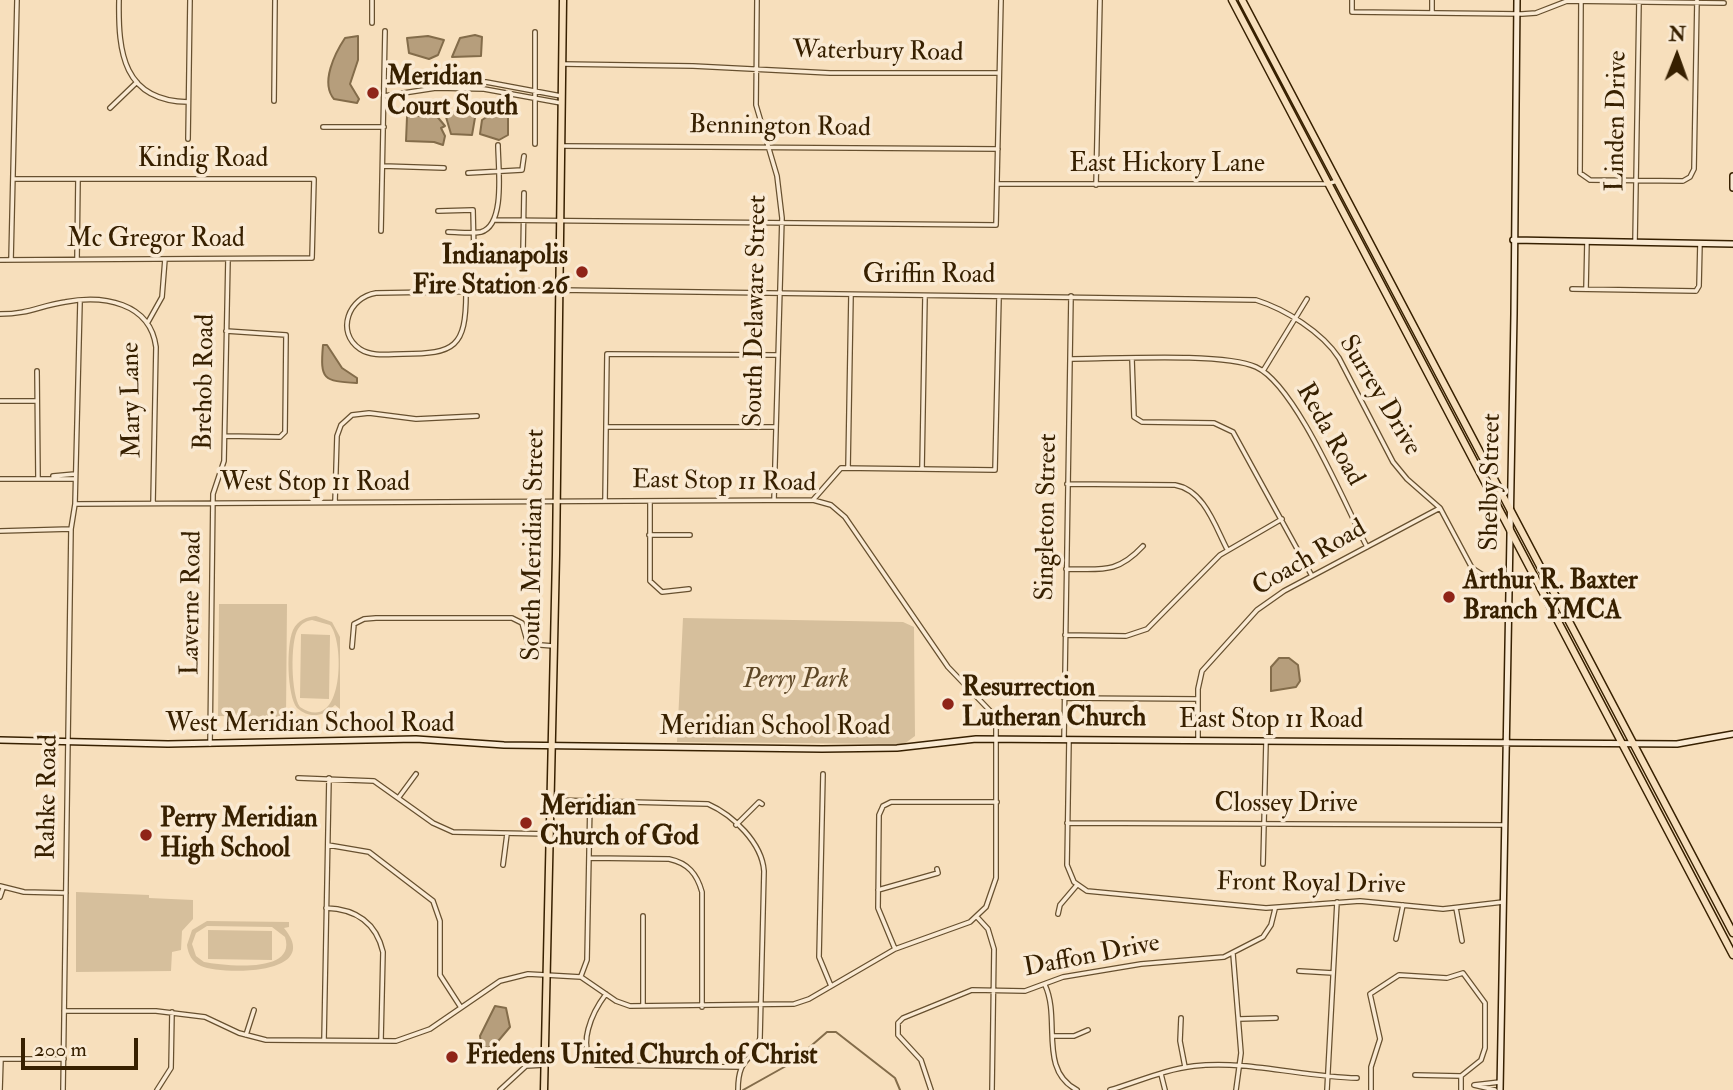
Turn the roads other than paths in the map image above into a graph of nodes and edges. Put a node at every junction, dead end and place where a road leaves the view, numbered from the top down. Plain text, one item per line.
1 (16, 0) edge
2 (119, 0) edge
3 (190, 0) edge
4 (275, 0) edge
5 (372, 0) edge
6 (563, 0) edge
7 (757, 0) edge
8 (1001, 0) edge
9 (1100, 0) edge
10 (1232, 0) edge
11 (1242, 0) edge
12 (1352, 0) edge
13 (1433, 0) edge
14 (1517, 0) edge
15 (1581, 1) edge
16 (1639, 1) edge
17 (1697, 1) edge
18 (1724, 3) dead end
19 (1432, 13) junction
20 (1517, 13) junction
21 (372, 23) dead end
22 (385, 31) dead end
23 (535, 32) dead end
24 (562, 64) junction
25 (756, 68) junction
26 (999, 73) junction
27 (137, 82) junction
28 (384, 82) junction
29 (535, 91) junction
30 (384, 96) junction
31 (535, 98) junction
32 (561, 99) junction
33 (274, 101) dead end
34 (188, 102) junction
35 (110, 108) dead end
36 (323, 127) dead end
37 (384, 127) junction
38 (188, 139) dead end
39 (535, 144) dead end
40 (498, 145) dead end
41 (561, 146) junction
42 (768, 147) junction
43 (998, 149) junction
44 (524, 156) dead end
45 (383, 166) junction
46 (444, 168) dead end
47 (498, 172) junction
48 (468, 173) dead end
49 (1733, 176) edge
50 (13, 179) junction
51 (78, 179) junction
52 (1636, 180) junction
53 (1337, 181) junction
54 (997, 184) junction
55 (1327, 184) junction
56 (1096, 185) junction
57 (1733, 188) edge
58 (524, 193) dead end
59 (438, 211) dead end
60 (495, 220) junction
61 (524, 221) junction
62 (560, 222) junction
63 (782, 223) junction
64 (381, 232) dead end
65 (448, 232) dead end
66 (473, 232) junction
67 (1513, 240) junction
68 (1587, 241) junction
69 (1635, 242) junction
70 (1700, 243) junction
71 (1733, 244) edge
72 (523, 253) dead end
73 (474, 254) dead end
74 (312, 258) joint
75 (77, 259) junction
76 (165, 259) junction
77 (228, 259) junction
78 (0, 260) edge
79 (11, 260) junction
80 (1573, 289) dead end
81 (1586, 289) junction
82 (559, 290) junction
83 (466, 293) junction
84 (778, 294) junction
85 (851, 295) junction
86 (925, 296) junction
87 (999, 296) junction
88 (1071, 296) junction
89 (1307, 299) dead end
90 (80, 302) junction
91 (0, 314) edge
92 (1294, 320) junction
93 (148, 322) junction
94 (226, 331) junction
95 (776, 355) junction
96 (1070, 359) junction
97 (1132, 359) junction
98 (37, 371) dead end
99 (1263, 371) junction
100 (0, 401) edge
101 (37, 401) junction
102 (477, 416) dead end
103 (606, 427) junction
104 (775, 427) junction
105 (225, 436) junction
106 (848, 468) junction
107 (922, 469) junction
108 (75, 476) junction
109 (38, 478) junction
110 (0, 479) edge
111 (1067, 484) junction
112 (650, 500) junction
113 (774, 500) junction
114 (813, 500) junction
115 (555, 501) junction
116 (605, 501) junction
117 (153, 503) junction
118 (213, 503) junction
119 (335, 503) junction
120 (75, 504) junction
121 (1440, 508) junction
122 (1511, 509) junction
123 (1282, 519) junction
124 (71, 529) junction
125 (0, 531) edge
126 (1511, 531) junction
127 (649, 535) junction
128 (690, 535) dead end
129 (1143, 546) dead end
130 (1367, 547) junction
131 (1228, 549) junction
132 (1066, 569) junction
133 (1312, 576) junction
134 (1510, 578) junction
135 (689, 589) dead end
136 (1065, 635) junction
137 (553, 646) junction
138 (352, 647) dead end
139 (1064, 698) junction
140 (1198, 699) junction
141 (1733, 734) edge
142 (999, 739) junction
143 (1066, 739) junction
144 (0, 740) edge
145 (69, 740) junction
146 (1198, 740) junction
147 (1266, 740) junction
148 (1508, 741) junction
149 (1621, 743) junction
150 (210, 744) junction
151 (1633, 744) junction
152 (551, 745) junction
153 (416, 774) dead end
154 (823, 774) dead end
155 (299, 778) dead end
156 (329, 778) junction
157 (399, 797) junction
158 (550, 800) junction
159 (590, 801) junction
160 (997, 802) junction
161 (762, 804) dead end
162 (1067, 823) junction
163 (1264, 824) junction
164 (736, 825) junction
165 (1505, 825) junction
166 (507, 834) junction
167 (549, 834) junction
168 (328, 845) junction
169 (589, 858) junction
170 (1263, 864) dead end
171 (503, 865) dead end
172 (937, 869) dead end
173 (1077, 885) junction
174 (2, 887) edge
175 (878, 890) junction
176 (66, 893) junction
177 (0, 897) edge
178 (1337, 902) junction
179 (1503, 902) junction
180 (1403, 905) junction
181 (326, 908) junction
182 (1275, 908) junction
183 (1456, 908) junction
184 (1058, 914) dead end
185 (643, 916) dead end
186 (977, 917) junction
187 (1733, 933) edge
188 (1396, 939) dead end
189 (1462, 942) dead end
190 (895, 949) junction
191 (1233, 954) junction
192 (1733, 954) edge
193 (1299, 971) dead end
194 (1333, 973) junction
195 (547, 975) junction
196 (581, 977) junction
197 (1045, 985) junction
198 (832, 986) junction
199 (994, 991) junction
200 (607, 994) junction
201 (643, 1006) junction
202 (761, 1006) junction
203 (461, 1007) junction
204 (702, 1007) junction
205 (254, 1010) dead end
206 (64, 1011) junction
207 (172, 1012) junction
208 (1181, 1018) dead end
209 (1276, 1018) dead end
210 (1239, 1019) junction
211 (1088, 1030) dead end
212 (246, 1035) junction
213 (1054, 1036) junction
214 (324, 1041) junction
215 (381, 1041) junction
216 (0, 1059) edge
217 (64, 1059) junction
218 (545, 1065) junction
219 (740, 1067) junction
220 (1240, 1067) junction
221 (1185, 1068) junction
222 (1161, 1074) junction
223 (1415, 1075) dead end
224 (1327, 1076) junction
225 (1461, 1076) junction
226 (1357, 1079) dead end
227 (1500, 1082) junction
228 (1474, 1085) junction
229 (1461, 1088) edge
230 (160, 1089) edge
231 (1074, 1089) edge
232 (0, 1090) edge
233 (63, 1090) edge
234 (500, 1090) edge
235 (544, 1090) edge
236 (738, 1090) edge
237 (931, 1090) edge
238 (992, 1090) edge
239 (1110, 1090) edge
240 (1166, 1090) edge
241 (1236, 1090) edge
242 (1327, 1090) edge
243 (1371, 1090) edge
244 (1497, 1090) edge

1 - 50 street
2 - 27 street
3 - 34 street
4 - 33 street
5 - 21 street
6 - 24 main road, South Meridian Street
7 - 25 street, South Delaware Street
8 - 26 street
9 - 56 street
10 - 55 main road
11 - 53 main road
12 - 19 street
13 - 19 street
14 - 20 main road, Shelby Street
15 - 16 street
15 - 20 street
15 - 52 street
16 - 17 street
16 - 52 street, Linden Drive
17 - 18 street
17 - 52 street
19 - 20 street
20 - 67 main road, Shelby Street
22 - 28 street
23 - 29 street
24 - 25 street, Waterbury Road
24 - 32 main road, South Meridian Street
25 - 26 street, Waterbury Road
25 - 42 street, South Delaware Street
26 - 43 street
27 - 34 street
27 - 35 street
28 - 29 street
28 - 30 street
29 - 31 street
29 - 32 street
30 - 31 street
30 - 37 street
31 - 32 street
31 - 39 street
32 - 41 main road, South Meridian Street
34 - 38 street
36 - 37 street
37 - 45 street
40 - 47 street
41 - 42 street, Bennington Road
41 - 62 main road, South Meridian Street
42 - 43 street, Bennington Road
42 - 63 street, South Delaware Street
43 - 54 street
44 - 47 street
45 - 46 street
45 - 64 street
47 - 48 street
47 - 60 street
49 - 57 main road
50 - 51 street, Kindig Road
50 - 79 street
51 - 74 street, Kindig Road
51 - 75 street
52 - 69 street, Linden Drive
53 - 55 street, East Hickory Lane
53 - 122 main road
54 - 56 street, East Hickory Lane
54 - 63 street
55 - 56 street, East Hickory Lane
55 - 126 main road
58 - 61 street
59 - 66 street
60 - 61 street
60 - 66 street
61 - 62 street
61 - 72 street
62 - 63 street
62 - 82 main road, South Meridian Street
63 - 84 street, South Delaware Street
65 - 66 street
66 - 73 street
67 - 68 main road
67 - 122 main road, Shelby Street
68 - 69 main road
68 - 81 street
69 - 70 main road
70 - 71 main road
70 - 81 street
74 - 77 street, Mc Gregor Road
75 - 76 street, Mc Gregor Road
75 - 79 street, Mc Gregor Road
76 - 77 street, Mc Gregor Road
76 - 93 street, Mary Lane
77 - 94 street, Brehob Road
78 - 79 street, Mc Gregor Road
80 - 81 street
82 - 83 street, Griffin Road
82 - 84 street, Griffin Road
82 - 115 main road, South Meridian Street
83 - 83 street, Griffin Road
84 - 85 street, Griffin Road
84 - 95 street, South Delaware Street
85 - 86 street, Griffin Road
85 - 106 street
86 - 87 street, Griffin Road
86 - 107 street
87 - 88 street, Griffin Road
87 - 107 street
88 - 92 street, Griffin Road
88 - 96 street, Singleton Street
89 - 92 street
90 - 91 street
90 - 93 street
90 - 108 street, Rahke Road
92 - 99 street
92 - 121 street, Surrey Drive
93 - 117 street, Mary Lane
94 - 105 street, Brehob Road
94 - 105 street
95 - 103 street
95 - 104 street, South Delaware Street
96 - 97 street, Reda Road
96 - 111 street, Singleton Street
97 - 99 street, Reda Road
97 - 123 street
98 - 101 street
99 - 130 street, Reda Road
100 - 101 street
101 - 109 street
102 - 119 street
103 - 104 street
103 - 116 street
104 - 113 street, South Delaware Street
105 - 118 street, Brehob Road
106 - 107 street
106 - 114 street
108 - 109 street
108 - 120 street, Rahke Road
109 - 110 street
111 - 131 street
111 - 132 street, Singleton Street
112 - 113 street, East Stop 11 Road
112 - 116 street, East Stop 11 Road
112 - 127 street
113 - 114 street, East Stop 11 Road
114 - 142 street, East Stop 11 Road
115 - 116 street, East Stop 11 Road
115 - 119 street, West Stop 11 Road
115 - 137 main road, South Meridian Street
117 - 118 street, West Stop 11 Road
117 - 120 street, West Stop 11 Road
118 - 119 street, West Stop 11 Road
118 - 150 street, Laverne Road
120 - 124 street, Rahke Road
121 - 130 street, Coach Road
121 - 134 street, Surrey Drive
122 - 126 main road, Shelby Street
122 - 151 main road
123 - 131 street
123 - 133 street
124 - 125 street
124 - 145 street, Rahke Road
126 - 134 main road, Shelby Street
126 - 149 main road
127 - 128 street
127 - 135 street
129 - 132 street
130 - 133 street, Coach Road
131 - 136 street
132 - 136 street, Singleton Street
133 - 140 street, Coach Road
134 - 148 main road, Shelby Street
136 - 139 street, Singleton Street
137 - 138 street
137 - 152 main road, South Meridian Street
139 - 140 street
139 - 143 street, Singleton Street
140 - 146 street, Coach Road
141 - 151 main road, East Stop 11 Road
142 - 143 main road, East Stop 11 Road
142 - 152 main road, Meridian School Road
142 - 160 street
143 - 146 main road, East Stop 11 Road
143 - 162 street, Singleton Street
144 - 145 main road
145 - 150 main road, West Meridian School Road
145 - 176 street, Rahke Road
146 - 147 main road, East Stop 11 Road
147 - 148 main road, East Stop 11 Road
147 - 163 street
148 - 149 main road, East Stop 11 Road
148 - 165 main road, Shelby Street
149 - 151 main road, East Stop 11 Road
149 - 192 main road
150 - 152 main road, West Meridian School Road
151 - 187 main road
152 - 158 main road, South Meridian Street
153 - 157 street
154 - 198 street
155 - 156 street
156 - 157 street
156 - 168 street
157 - 166 street
158 - 159 street
158 - 167 main road, South Meridian Street
159 - 164 street
159 - 169 street
160 - 175 street
160 - 186 street
161 - 164 street
162 - 163 street, Clossey Drive
162 - 173 street, Singleton Street
163 - 165 street, Clossey Drive
163 - 170 street
164 - 202 street
165 - 179 main road, Shelby Street
166 - 167 street
166 - 171 street
167 - 195 main road, South Meridian Street
168 - 181 street
168 - 203 street
169 - 196 street
169 - 204 street
172 - 175 street
173 - 182 street, Front Royal Drive
173 - 184 street
174 - 176 street
174 - 177 street
175 - 190 street
176 - 206 street, Rahke Road
178 - 180 street, Front Royal Drive
178 - 182 street, Front Royal Drive
178 - 194 street
179 - 183 street, Front Royal Drive
179 - 227 main road, Shelby Street
180 - 183 street, Front Royal Drive
180 - 188 street
181 - 214 street
181 - 215 street
182 - 191 street, Daffon Drive
183 - 189 street
185 - 201 street
186 - 190 street
186 - 199 street
190 - 198 street
191 - 197 street, Daffon Drive
191 - 210 street
193 - 194 street
194 - 224 street
195 - 196 street
195 - 203 street
195 - 218 main road, South Meridian Street
196 - 200 street
197 - 199 street, Daffon Drive
197 - 213 street
198 - 202 street
199 - 237 street, Daffon Drive
199 - 238 street
200 - 201 street
200 - 219 street
201 - 204 street
202 - 204 street
202 - 219 street
203 - 215 street
205 - 212 street
206 - 207 street
206 - 217 street, Rahke Road
207 - 212 street
207 - 230 street
208 - 221 street
209 - 210 street
210 - 220 street
211 - 213 street
212 - 214 street
213 - 231 street
214 - 215 street
216 - 217 street
216 - 232 street
217 - 233 street, Rahke Road
218 - 234 street
218 - 235 main road, South Meridian Street
219 - 236 street
220 - 221 street
220 - 224 street
220 - 241 street
221 - 222 street
222 - 239 street
222 - 240 street
223 - 225 street
224 - 226 street
224 - 242 street
225 - 229 street
225 - 243 street
227 - 228 street
227 - 244 main road, Shelby Street
228 - 229 street
228 - 244 street

